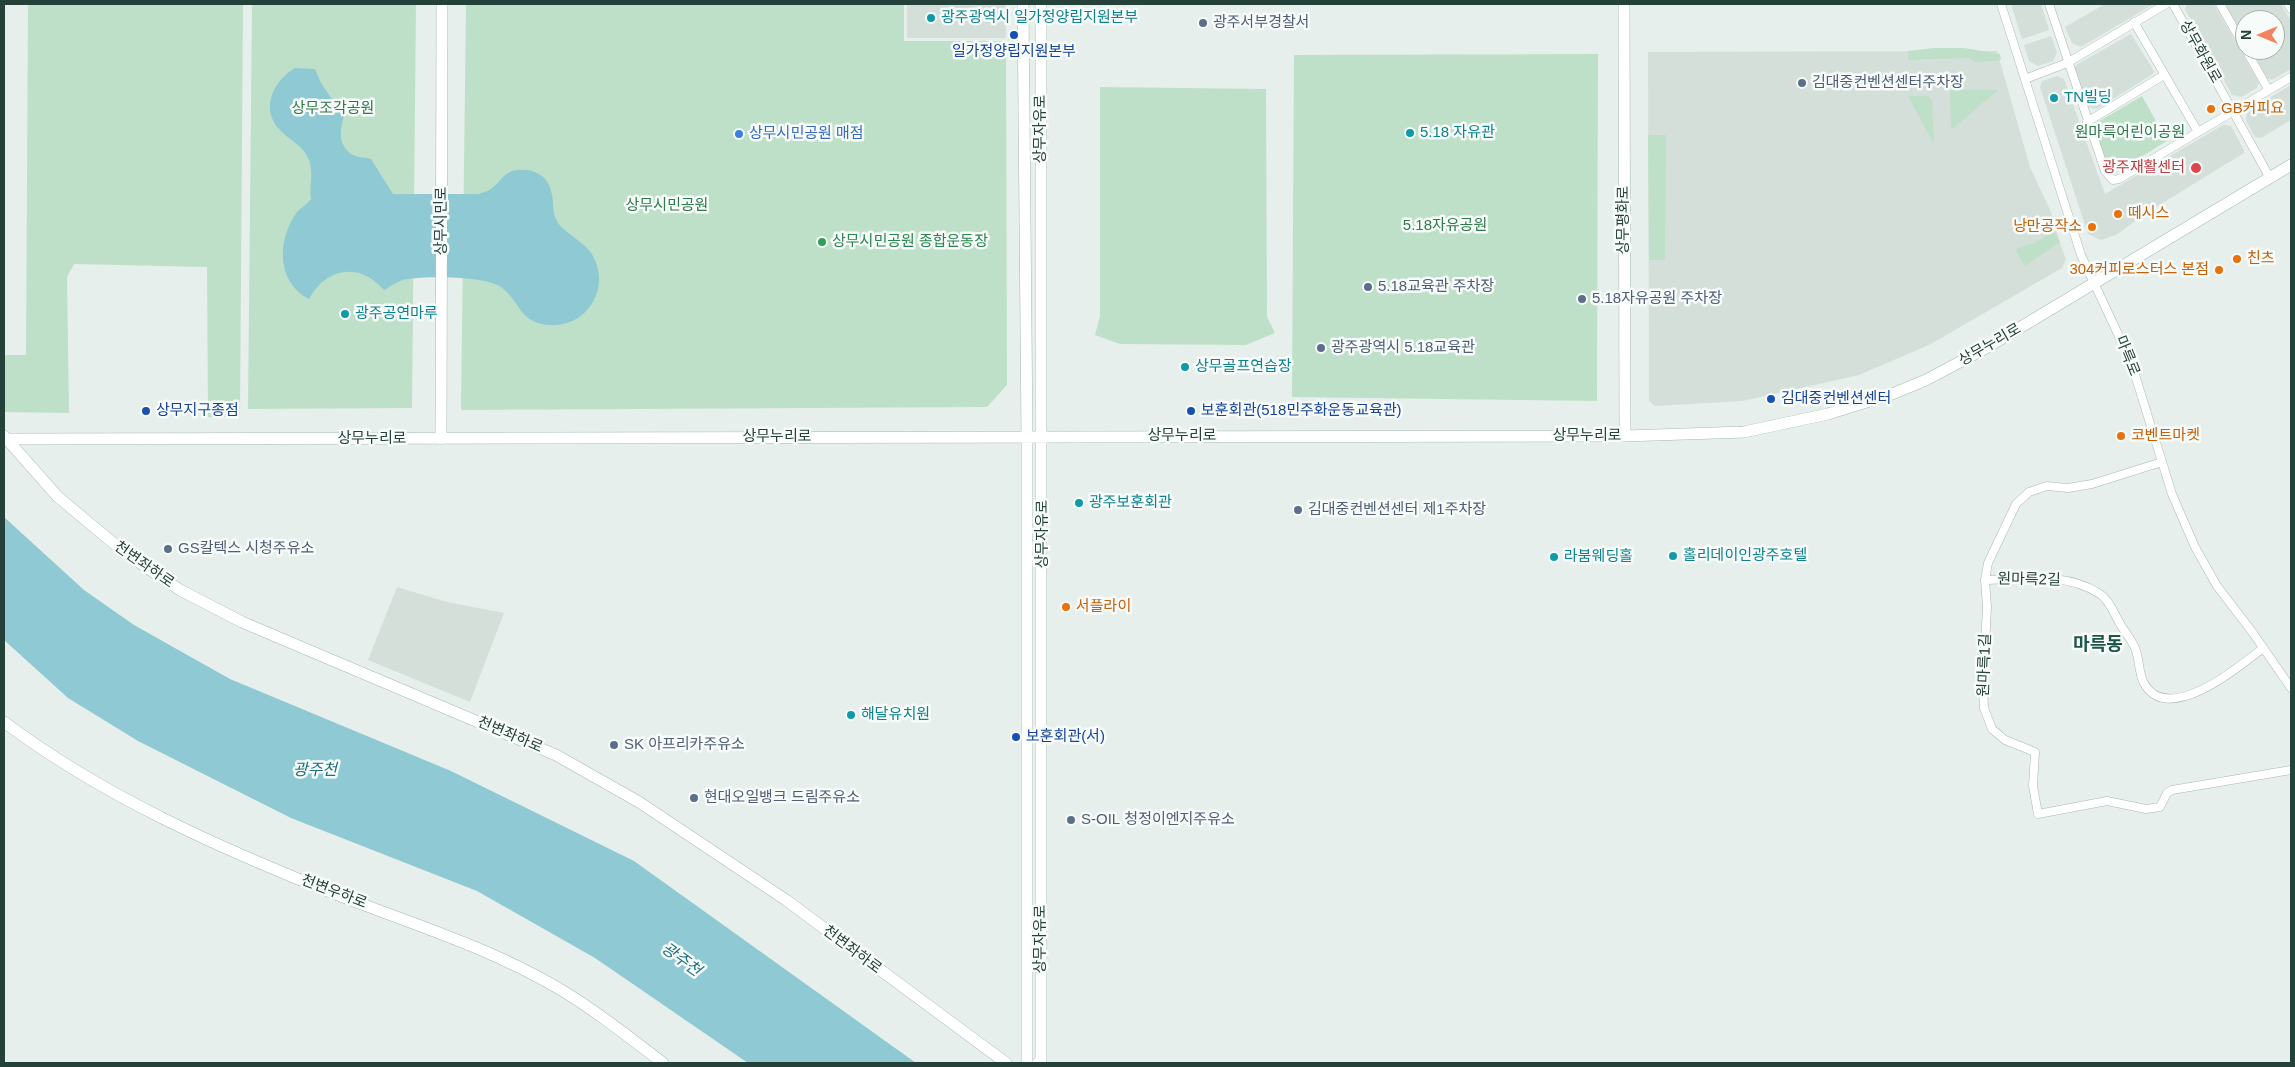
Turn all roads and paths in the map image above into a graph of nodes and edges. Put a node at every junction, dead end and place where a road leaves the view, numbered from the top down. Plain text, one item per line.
1 (442, 4) edge
2 (1024, 4) edge
3 (1041, 4) edge
4 (1624, 4) edge
5 (2001, 4) edge
6 (2048, 4) edge
7 (2166, 4) edge
8 (2173, 4) edge
9 (2220, 4) edge
10 (2288, 4) edge
11 (2291, 9) edge
12 (2134, 22) junction
13 (2235, 30) edge
14 (2252, 60) edge
15 (2067, 63) junction
16 (2164, 75) junction
17 (2291, 77) edge
18 (2025, 79) junction
19 (2268, 89) junction
20 (2233, 111) junction
21 (2088, 122) junction
22 (2198, 132) junction
23 (2291, 165) edge
24 (2270, 178) junction
25 (2094, 283) junction
26 (1027, 435) junction
27 (1043, 436) junction
28 (1625, 436) junction
29 (5, 437) edge
30 (441, 439) junction
31 (2162, 462) junction
32 (1984, 580) junction
33 (2263, 648) junction
34 (2291, 688) edge
35 (4, 722) edge
36 (2291, 770) edge
37 (663, 1063) edge
38 (1006, 1063) edge
39 (1026, 1063) edge
40 (1038, 1063) edge

1 - 30 street, 상무시민로
2 - 26 street, 상무자유로
3 - 27 street, 상무자유로
4 - 28 street, 상무평화로
5 - 18 street, 마륵로
6 - 15 street
7 - 12 street
8 - 20 street, 상무화원로
9 - 13 street
10 - 11 street
12 - 15 street
12 - 16 street
14 - 19 street
15 - 18 street
15 - 21 street
16 - 21 street
16 - 22 street
17 - 19 street
18 - 25 street, 마륵로
19 - 20 street
20 - 22 street
20 - 24 street, 상무화원로
21 - 22 street
23 - 24 street, 상무누리로
24 - 25 street, 상무누리로
25 - 28 street, 상무누리로
25 - 31 street, 마륵로
26 - 27 street, 상무누리로
26 - 30 street, 상무누리로
26 - 39 street, 상무자유로
27 - 28 street, 상무누리로
27 - 40 street, 상무자유로
29 - 30 street, 상무누리로
29 - 38 street, 천변좌하로
31 - 32 street, 원마륵1길
31 - 33 street, 마륵로
32 - 33 street, 원마륵2길
32 - 36 street, 원마륵1길
33 - 34 street, 마륵로
35 - 37 street, 천변우하로

